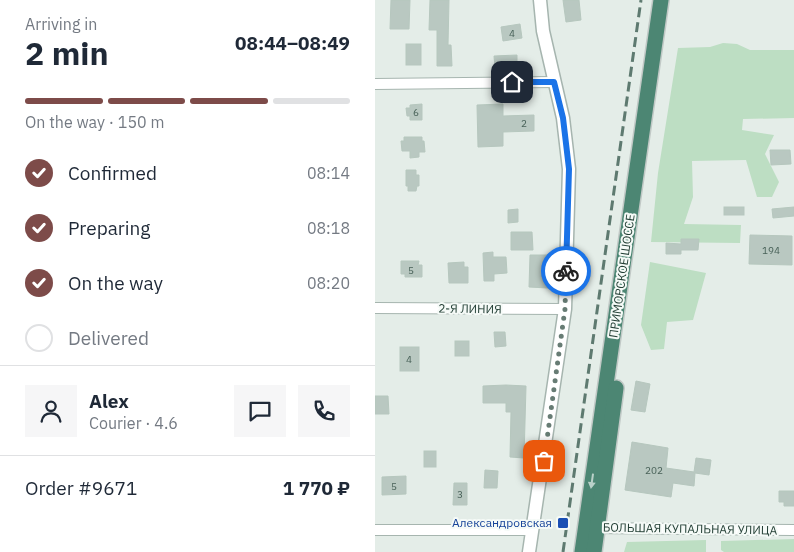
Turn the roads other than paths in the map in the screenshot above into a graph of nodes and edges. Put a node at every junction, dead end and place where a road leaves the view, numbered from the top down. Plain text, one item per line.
1 (540, 0) edge
2 (661, 0) edge
3 (671, 0) edge
4 (554, 82) junction
5 (375, 84) edge
6 (375, 308) edge
7 (565, 309) junction
8 (591, 528) junction
9 (375, 530) edge
10 (533, 530) junction
11 (794, 530) edge
12 (529, 552) edge
13 (582, 552) edge
14 (594, 552) edge

1 - 4 street
2 -> 8 highway, ПРИМОРСКОЕ ШОССЕ
3 - 8 highway, ПРИМОРСКОЕ ШОССЕ
4 - 5 street
4 - 7 street
6 - 7 street, 2-Я ЛИНИЯ
7 - 10 street
8 - 11 street, БОЛЬШАЯ КУПАЛЬНАЯ УЛИЦА
8 - 13 highway, ПРИМОРСКОЕ ШОССЕ
8 - 14 highway, ПРИМОРСКОЕ ШОССЕ
9 - 10 street
10 - 12 street

